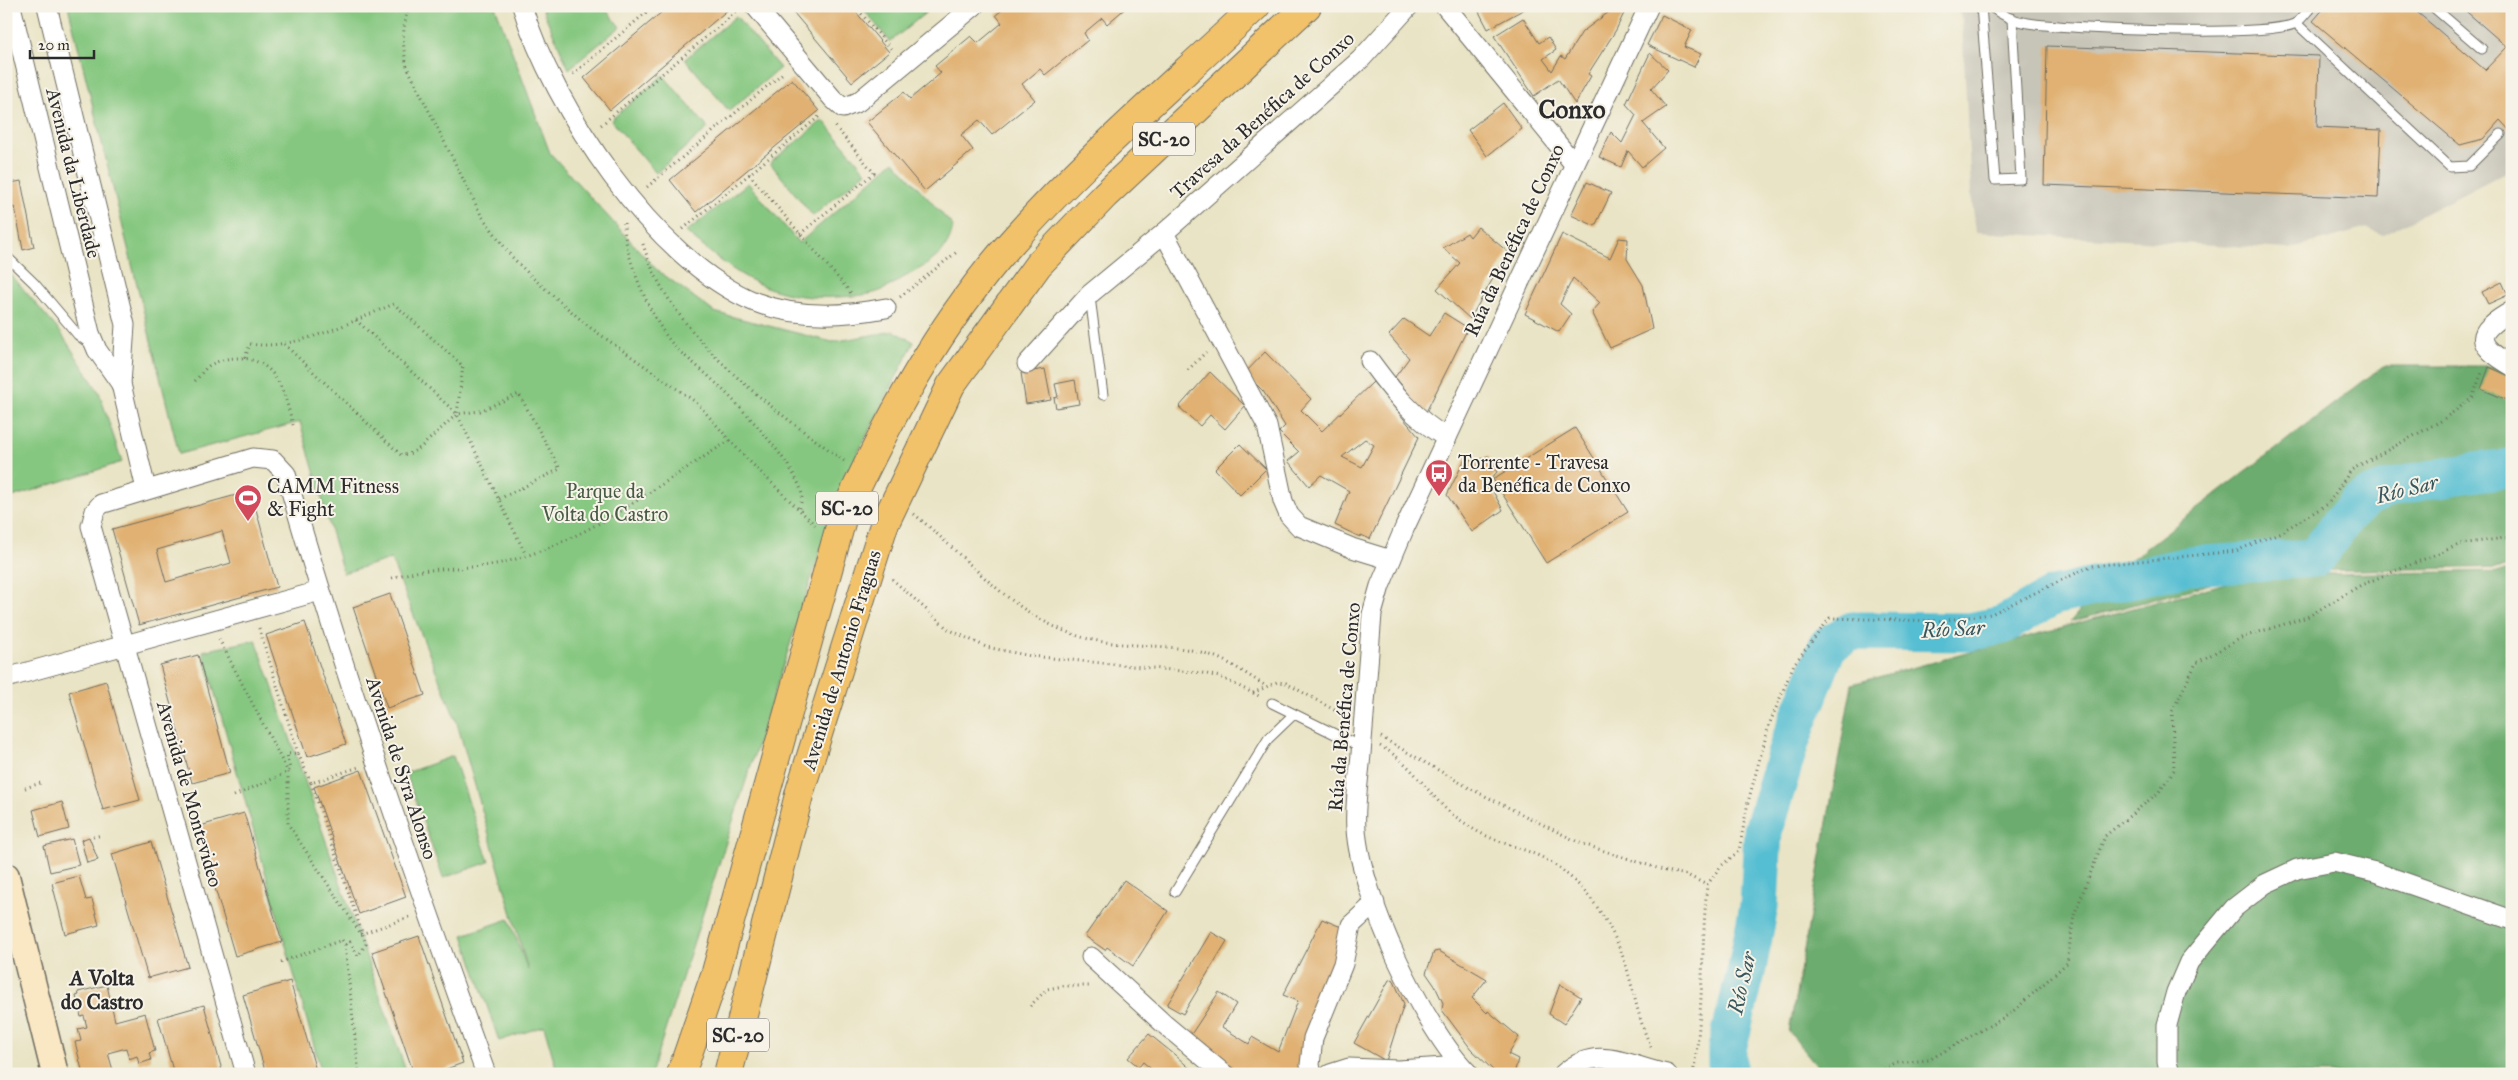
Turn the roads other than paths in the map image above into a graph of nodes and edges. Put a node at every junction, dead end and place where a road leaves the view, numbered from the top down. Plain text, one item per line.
1 (11, 6) edge
2 (47, 6) edge
3 (522, 6) edge
4 (974, 6) edge
5 (1256, 6) edge
6 (1307, 6) edge
7 (1409, 6) edge
8 (1445, 6) edge
9 (1649, 6) edge
10 (1981, 6) edge
11 (1990, 6) edge
12 (2312, 6) edge
13 (2432, 6) edge
14 (747, 8) edge
15 (2012, 19) junction
16 (2296, 23) junction
17 (2482, 49) dead end
18 (2501, 134) dead end
19 (1574, 164) junction
20 (1164, 233) junction
21 (6, 256) edge
22 (1090, 294) junction
23 (886, 308) road end
24 (2512, 311) edge
25 (125, 344) junction
26 (97, 350) junction
27 (1370, 360) dead end
28 (1027, 364) dead end
29 (2512, 366) edge
30 (121, 384) junction
31 (1103, 396) dead end
32 (1447, 438) junction
33 (146, 489) junction
34 (1391, 560) junction
35 (320, 591) junction
36 (124, 644) junction
37 (6, 678) edge
38 (1272, 703) road end
39 (1293, 715) junction
40 (1362, 737) junction
41 (8, 887) edge
42 (1175, 892) dead end
43 (1375, 903) junction
44 (2512, 920) edge
45 (1091, 956) dead end
46 (1465, 1070) edge
47 (55, 1074) edge
48 (246, 1074) edge
49 (486, 1074) edge
50 (681, 1074) edge
51 (728, 1074) edge
52 (1224, 1074) edge
53 (1312, 1074) edge
54 (1330, 1074) edge
55 (1563, 1074) edge
56 (1667, 1074) edge
57 (2170, 1074) edge

1 - 26 street, Avenida da Liberdade
2 - 25 street, Avenida da Liberdade
3 - 23 street
4 - 14 street
5 - 50 highway, Avenida de Antonio Fraguas / SC-20
6 - 51 highway, Avenida de Antonio Fraguas / SC-20
7 - 20 street, Travesa da Benéfica de Conxo
8 - 19 street
9 - 19 street, Rúa da Benéfica de Conxo
10 - 15 lane
11 - 15 lane
12 - 16 lane
13 - 17 lane
15 - 16 lane
16 - 18 lane
19 - 32 street, Rúa da Benéfica de Conxo
20 - 22 street, Travesa da Benéfica de Conxo
20 - 34 street
21 - 26 lane
22 - 28 street, Travesa da Benéfica de Conxo
22 - 31 lane
24 - 29 street
25 - 26 street
25 - 30 street, Avenida da Liberdade
26 - 30 street, Avenida da Liberdade
27 - 32 street
30 - 33 street, Avenida da Liberdade
32 - 34 street, Rúa da Benéfica de Conxo
33 - 35 street, Avenida de Syra Alonso
33 - 36 street, Avenida de Montevideo
34 - 40 street, Rúa da Benéfica de Conxo
35 - 36 street
35 - 49 street, Avenida de Syra Alonso
36 - 37 street
36 - 48 street, Avenida de Montevideo
38 - 39 lane
39 - 40 lane
39 - 42 lane
40 - 43 street, Rúa da Benéfica de Conxo
41 - 47 street
43 - 46 street, Rúa da Benéfica de Conxo
43 - 53 street
44 - 57 street
45 - 52 street
46 - 54 street
55 - 56 street

